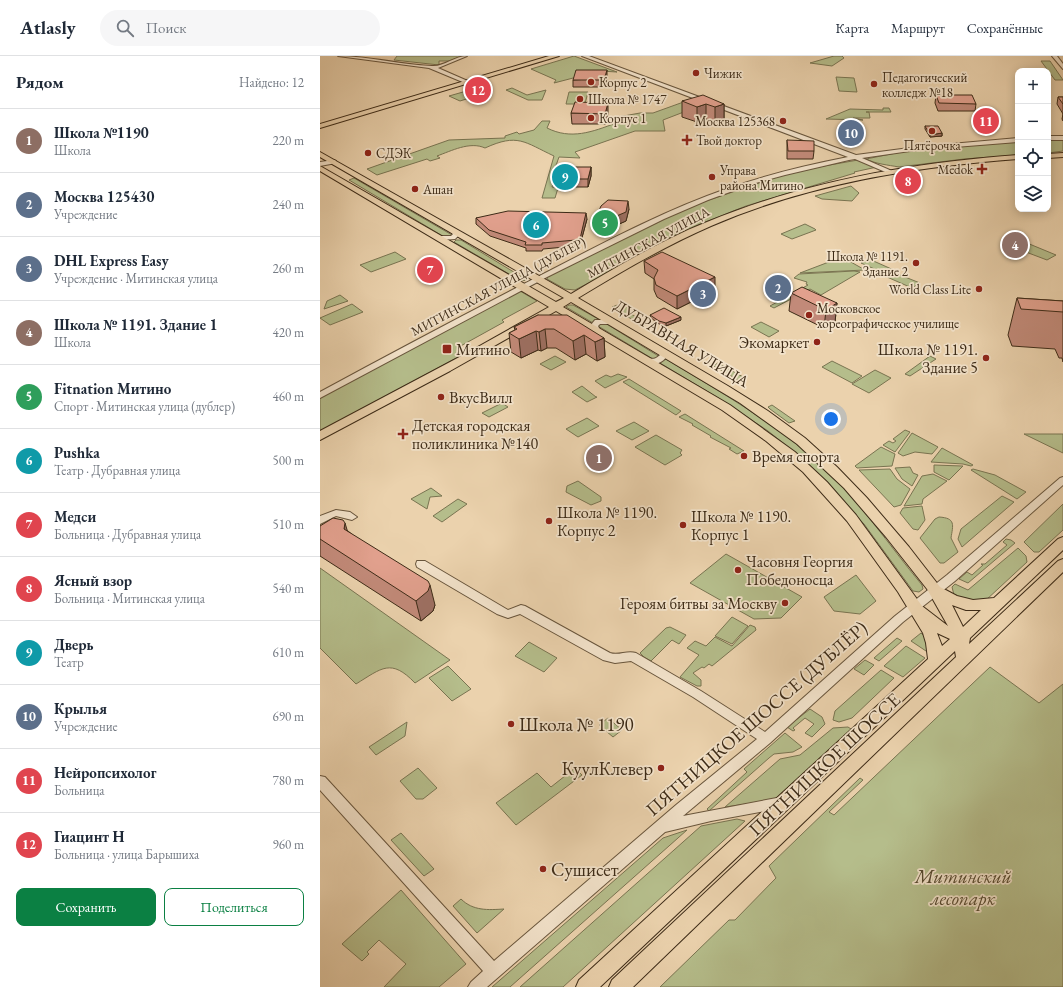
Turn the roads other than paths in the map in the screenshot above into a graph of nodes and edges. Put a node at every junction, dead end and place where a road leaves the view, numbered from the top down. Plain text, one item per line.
1 (340, 56) edge
2 (465, 56) edge
3 (556, 56) edge
4 (584, 56) edge
5 (1054, 56) edge
6 (1063, 67) edge
7 (434, 68) junction
8 (467, 82) junction
9 (320, 126) edge
10 (1051, 138) edge
11 (1063, 138) edge
12 (1015, 140) edge
13 (320, 154) edge
14 (1063, 155) edge
15 (1051, 156) edge
16 (1015, 157) edge
17 (857, 158) junction
18 (334, 162) junction
19 (320, 164) edge
20 (320, 168) edge
21 (890, 172) junction
22 (454, 232) junction
23 (441, 238) junction
24 (467, 238) junction
25 (452, 244) junction
26 (536, 279) junction
27 (522, 287) junction
28 (571, 298) junction
29 (556, 307) junction
30 (612, 322) junction
31 (596, 330) junction
32 (662, 352) junction
33 (646, 360) junction
34 (320, 395) edge
35 (320, 436) edge
36 (1063, 480) edge
37 (1051, 490) junction
38 (1063, 491) edge
39 (352, 517) dead end
40 (320, 521) edge
41 (1063, 542) edge
42 (421, 564) dead end
43 (1063, 564) edge
44 (937, 590) junction
45 (999, 601) junction
46 (916, 607) junction
47 (960, 638) junction
48 (984, 639) junction
49 (963, 660) junction
50 (935, 661) junction
51 (766, 739) junction
52 (320, 781) edge
53 (784, 802) junction
54 (661, 826) junction
55 (494, 972) junction
56 (476, 987) edge
57 (586, 987) edge
58 (619, 987) edge

1 - 7 street
2 - 7 street
3 - 8 main road
4 - 17 street
5 - 6 street
7 - 8 street
8 - 9 main road
10 - 11 street
12 - 17 street, МИТИНСКАЯ УЛИЦА (ДУБЛЕР)
13 - 18 main road, ДУБРАВНАЯ УЛИЦА
14 - 15 main road
16 - 21 main road, МИТИНСКАЯ УЛИЦА
17 - 21 street
17 - 26 street, МИТИНСКАЯ УЛИЦА (ДУБЛЕР)
18 - 19 street
18 - 22 main road, ДУБРАВНАЯ УЛИЦА
20 - 23 main road, ДУБРАВНАЯ УЛИЦА
21 - 28 main road, МИТИНСКАЯ УЛИЦА
22 - 23 street
22 - 24 main road, ДУБРАВНАЯ УЛИЦА
23 - 25 main road, ДУБРАВНАЯ УЛИЦА
24 - 25 street
24 - 26 main road, ДУБРАВНАЯ УЛИЦА
25 - 27 main road, ДУБРАВНАЯ УЛИЦА
26 - 27 street, МИТИНСКАЯ УЛИЦА (ДУБЛЕР)
26 - 28 main road, ДУБРАВНАЯ УЛИЦА
27 - 29 main road, ДУБРАВНАЯ УЛИЦА
27 - 34 street, МИТИНСКАЯ УЛИЦА (ДУБЛЕР)
28 - 29 main road, МИТИНСКАЯ УЛИЦА
28 - 30 main road, ДУБРАВНАЯ УЛИЦА
29 - 31 main road, ДУБРАВНАЯ УЛИЦА
29 - 35 main road, МИТИНСКАЯ УЛИЦА
30 - 31 street
30 - 32 main road, ДУБРАВНАЯ УЛИЦА
31 - 33 main road, ДУБРАВНАЯ УЛИЦА
32 - 33 street
32 - 44 main road, ДУБРАВНАЯ УЛИЦА
33 - 46 main road, ДУБРАВНАЯ УЛИЦА
36 - 37 street, ПЯТНИЦКОЕ ШОССЕ (ДУБЛЁР)
37 - 38 street
37 - 44 street, ПЯТНИЦКОЕ ШОССЕ (ДУБЛЁР)
39 - 40 street
41 - 45 main road, ПЯТНИЦКОЕ ШОССЕ
42 - 51 street
43 - 48 main road, ПЯТНИЦКОЕ ШОССЕ
44 - 45 main road
44 - 46 street, ПЯТНИЦКОЕ ШОССЕ (ДУБЛЁР)
44 - 47 main road, ДУБРАВНАЯ УЛИЦА
45 - 47 main road, ПЯТНИЦКОЕ ШОССЕ
46 - 47 main road, ДУБРАВНАЯ УЛИЦА
46 - 50 main road, ДУБРАВНАЯ УЛИЦА
46 - 51 street, ПЯТНИЦКОЕ ШОССЕ (ДУБЛЁР)
47 - 48 main road, ДУБРАВНАЯ УЛИЦА
47 - 49 main road, ДУБРАВНАЯ УЛИЦА
47 - 50 main road, ПЯТНИЦКОЕ ШОССЕ
48 - 49 main road, ПЯТНИЦКОЕ ШОССЕ
49 - 58 main road, ПЯТНИЦКОЕ ШОССЕ
50 - 53 main road, ПЯТНИЦКОЕ ШОССЕ
51 - 54 street, ПЯТНИЦКОЕ ШОССЕ (ДУБЛЁР)
52 - 55 street
53 - 54 street
53 - 57 main road, ПЯТНИЦКОЕ ШОССЕ
54 - 55 street, ПЯТНИЦКОЕ ШОССЕ (ДУБЛЁР)
55 - 56 street, ПЯТНИЦКОЕ ШОССЕ (ДУБЛЁР)

